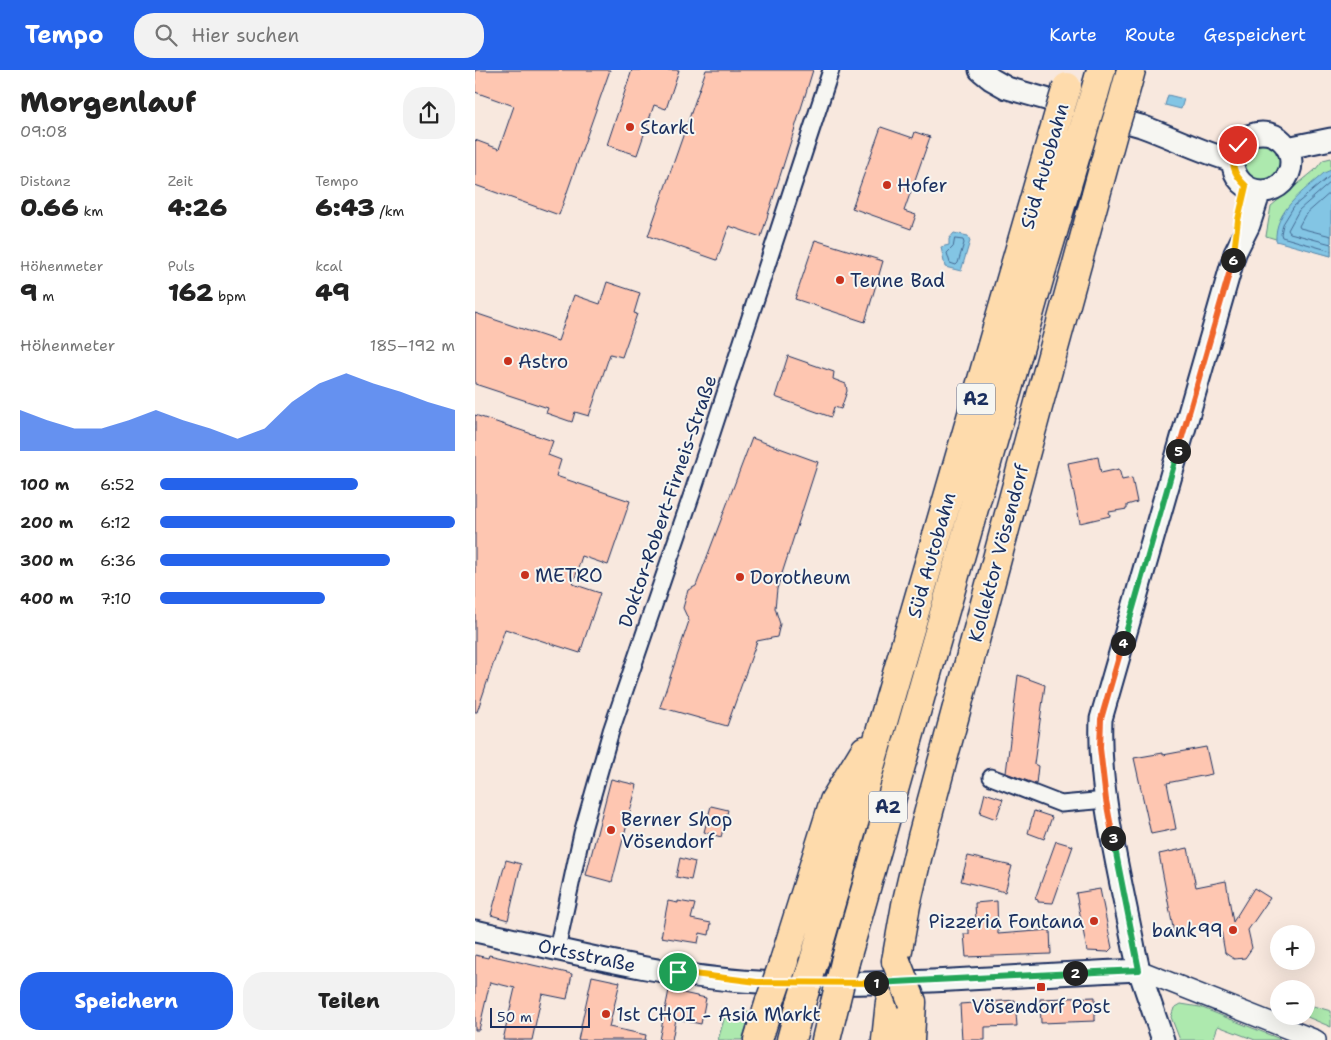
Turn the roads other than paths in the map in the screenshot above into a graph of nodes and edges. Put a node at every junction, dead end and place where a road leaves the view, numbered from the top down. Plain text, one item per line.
1 (831, 70) edge
2 (981, 70) edge
3 (1131, 70) edge
4 (1069, 78) edge
5 (1097, 82) edge
6 (1331, 139) edge
7 (1331, 151) edge
8 (1235, 153) junction
9 (1289, 155) junction
10 (1253, 188) junction
11 (884, 718) junction
12 (991, 777) dead end
13 (1106, 800) junction
14 (475, 931) edge
15 (557, 949) junction
16 (1139, 970) junction
17 (901, 1002) junction
18 (758, 1040) edge
19 (791, 1040) edge
20 (826, 1040) edge
21 (886, 1040) edge
22 (891, 1040) edge
23 (910, 1040) edge
24 (1163, 1040) edge
25 (1316, 1040) edge

1 - 15 street, Doktor-Robert-Firneis-Straße
2 - 8 main road
3 - 17 highway, Kollektor Vösendorf, bridge
4 - 11 highway, Süd Autobahn / A2, bridge
5 - 20 highway, Süd Autobahn / A2, bridge
6 - 9 main road
7 - 9 main road
8 - 9 main road
8 - 10 main road
9 - 10 main road
10 - 13 main road
11 - 18 highway, bridge
11 - 19 highway, Süd Autobahn / A2, bridge
12 - 13 street
13 - 16 main road
14 - 15 main road, Ortsstraße
15 - 16 main road, Ortsstraße
16 - 24 main road
16 - 25 street, Ortsstraße
17 - 21 highway, Kollektor Vösendorf
17 - 22 highway
17 - 23 highway

